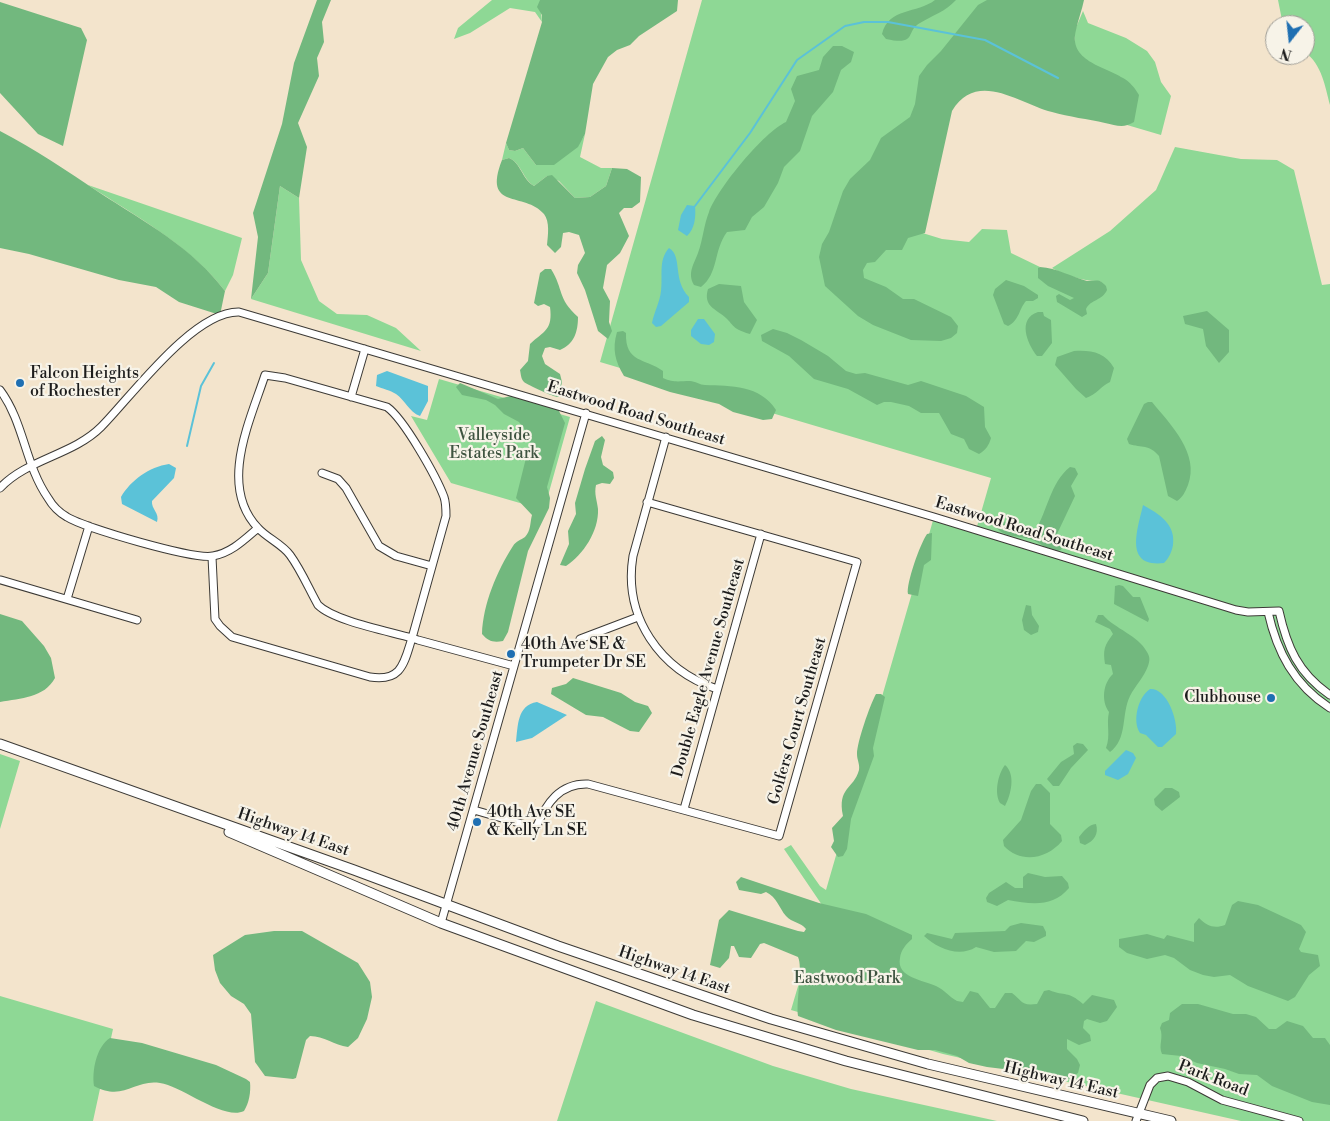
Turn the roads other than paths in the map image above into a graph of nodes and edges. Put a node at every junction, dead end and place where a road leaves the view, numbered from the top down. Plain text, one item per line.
1 (365, 349) junction
2 (0, 390) edge
3 (351, 397) junction
4 (586, 413) junction
5 (666, 437) junction
6 (32, 467) junction
7 (322, 473) dead end
8 (0, 488) edge
9 (647, 502) junction
10 (89, 526) junction
11 (258, 528) junction
12 (761, 534) junction
13 (212, 556) junction
14 (432, 566) junction
15 (1, 580) edge
16 (68, 599) junction
17 (1268, 612) junction
18 (638, 617) junction
19 (137, 620) dead end
20 (412, 638) junction
21 (580, 639) dead end
22 (514, 666) junction
23 (717, 689) junction
24 (1330, 695) edge
25 (1330, 708) edge
26 (0, 744) edge
27 (179, 809) junction
28 (684, 809) junction
29 (474, 810) junction
30 (447, 904) junction
31 (441, 923) junction
32 (1137, 1118) edge
33 (1083, 1121) edge
34 (1171, 1121) edge
35 (1299, 1121) edge

1 - 3 street
1 - 4 street, Eastwood Road Southeast
1 - 6 street, Eastwood Road Southeast
2 - 6 street
3 - 11 street
3 - 14 street
4 - 5 street, Eastwood Road Southeast
4 - 22 street, 40th Avenue Southeast
5 - 9 street
5 - 17 street, Eastwood Road Southeast
6 - 8 street, Eastwood Road Southeast
6 - 10 street
7 - 14 street
9 - 12 street, Golfers Court Southeast
9 - 18 street
10 - 13 street
10 - 16 street
11 - 13 street
11 - 20 street
12 - 23 street, Double Eagle Avenue Southeast
12 - 28 street, Golfers Court Southeast
13 - 20 street
14 - 20 street
15 - 16 street
16 - 19 street
17 - 24 street, Eastwood Road Southeast
17 - 25 street
18 - 21 street
18 - 23 street
20 - 22 street
22 - 29 street, 40th Avenue Southeast
23 - 28 street, Double Eagle Avenue Southeast
26 - 27 main road, Highway 14 East
27 - 30 main road, Highway 14 East
27 - 31 main road, Highway 14 East
28 - 29 street, Golfers Court Southeast
29 - 30 street, 40th Avenue Southeast
30 - 31 street, 40th Avenue Southeast
30 - 32 main road, Highway 14 East
31 - 33 main road, Highway 14 East
32 - 34 main road, Highway 14 East
32 - 35 street, Park Road

